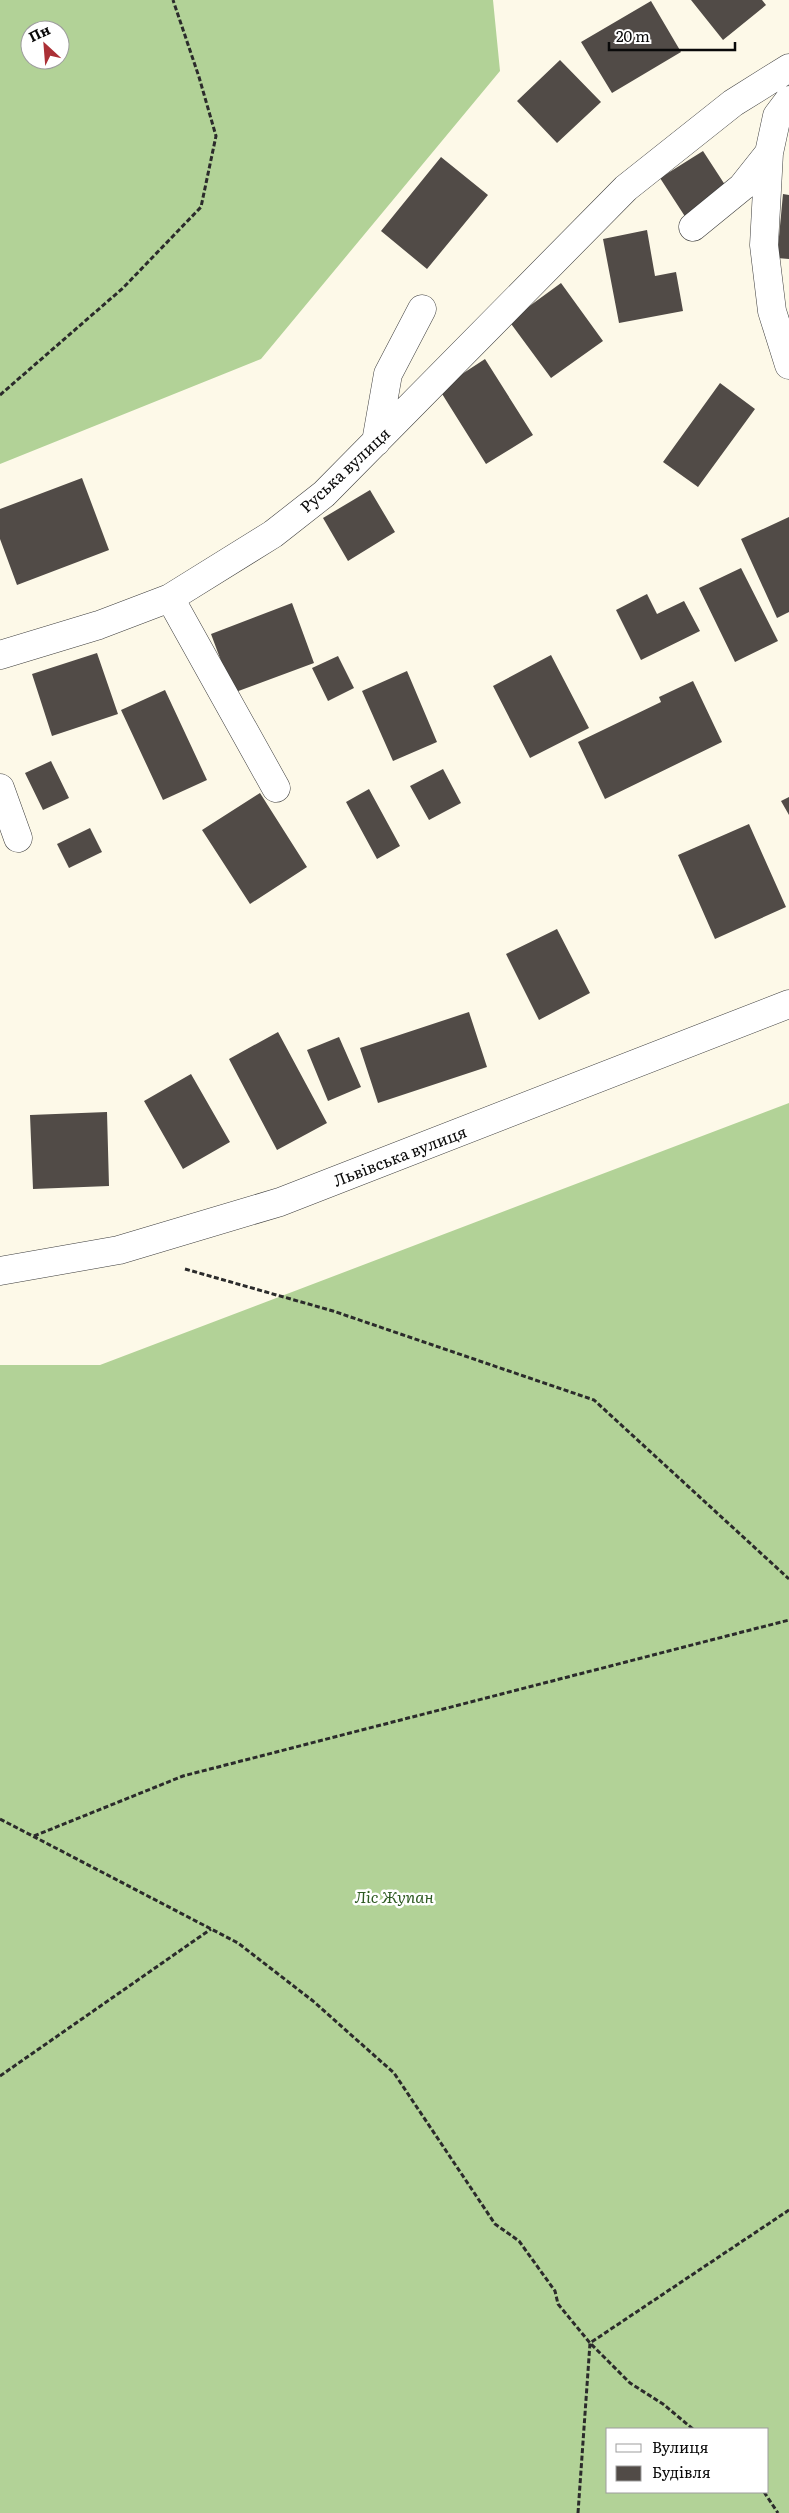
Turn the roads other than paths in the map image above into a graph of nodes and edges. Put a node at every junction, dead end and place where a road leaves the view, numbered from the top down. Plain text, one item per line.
1 (789, 68) edge
2 (789, 100) edge
3 (769, 154) junction
4 (693, 227) dead end
5 (422, 309) dead end
6 (789, 365) edge
7 (376, 442) junction
8 (170, 598) junction
9 (0, 655) edge
10 (0, 788) edge
11 (276, 788) dead end
12 (18, 838) dead end
13 (789, 1004) edge
14 (0, 1271) edge

1 - 7 street, Руська вулиця
2 - 3 street
3 - 4 street
3 - 6 street
5 - 7 street
7 - 8 street, Руська вулиця
8 - 9 street, Руська вулиця
8 - 11 street
10 - 12 street
13 - 14 street, Львівська вулиця

